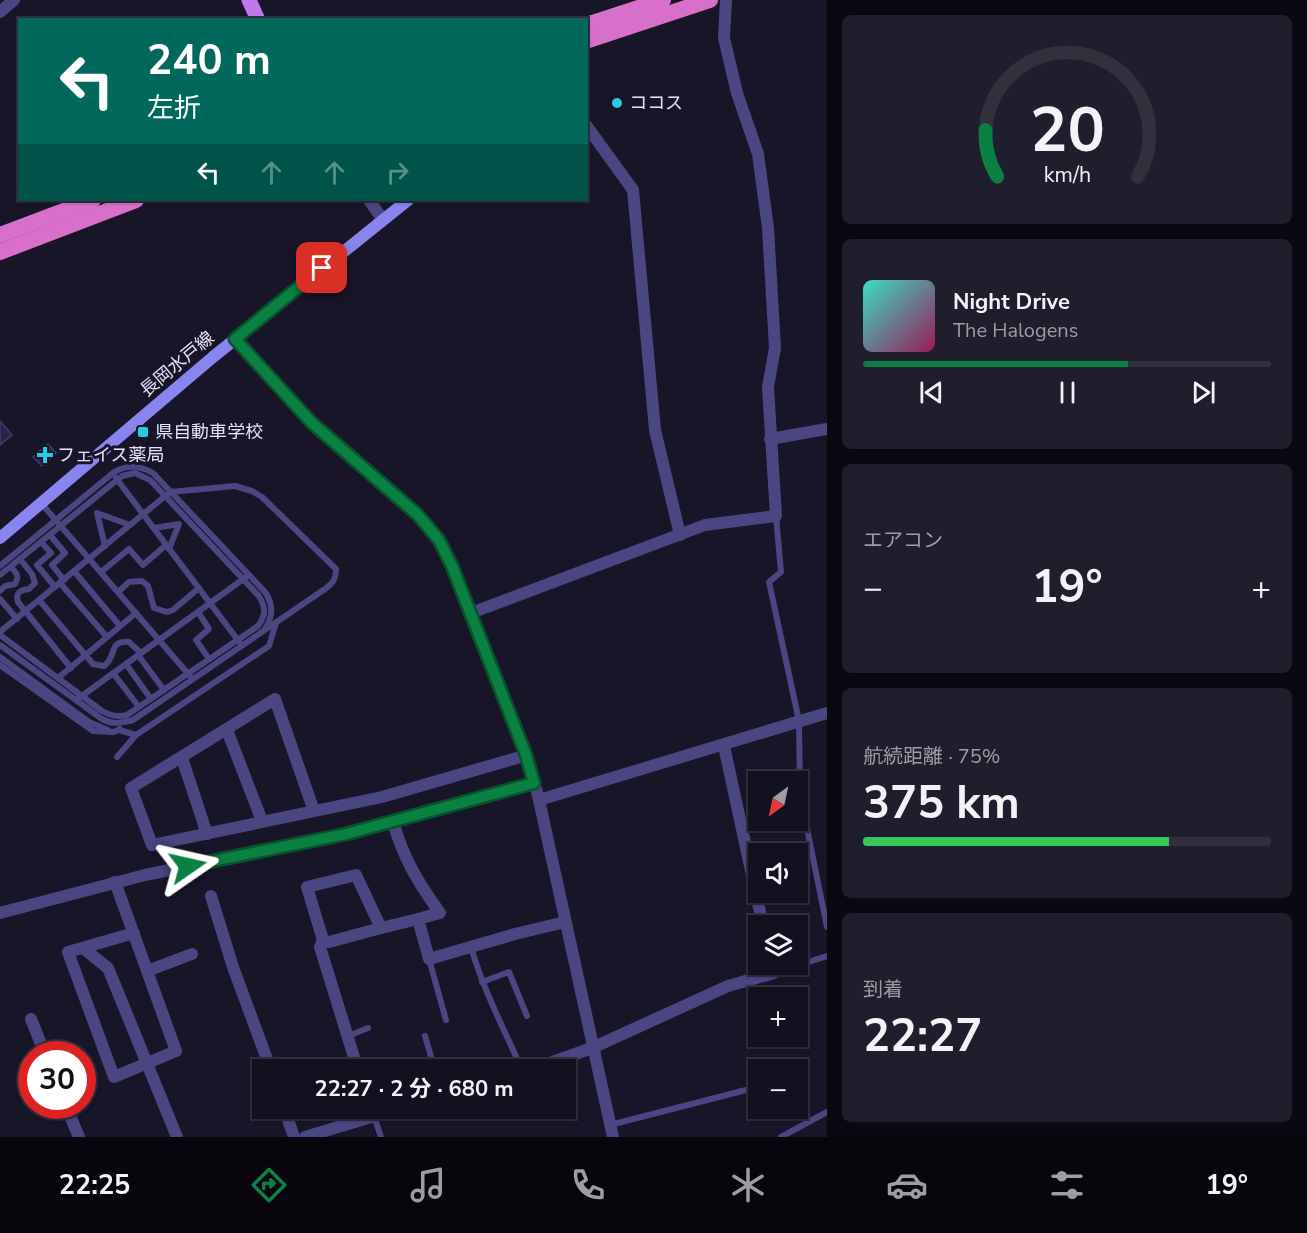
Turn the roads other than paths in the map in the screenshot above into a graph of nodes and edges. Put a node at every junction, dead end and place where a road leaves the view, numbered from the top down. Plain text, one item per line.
1 (14, 0) edge
2 (249, 0) edge
3 (663, 0) edge
4 (710, 0) edge
5 (726, 0) edge
6 (0, 12) edge
7 (257, 18) edge
8 (588, 24) edge
9 (588, 40) edge
10 (588, 128) edge
11 (90, 201) edge
12 (133, 201) edge
13 (370, 201) edge
14 (407, 201) edge
15 (383, 220) junction
16 (0, 235) edge
17 (0, 252) edge
18 (235, 339) junction
19 (827, 429) edge
20 (770, 439) junction
21 (113, 473) junction
22 (117, 480) junction
23 (168, 494) junction
24 (41, 503) junction
25 (143, 514) junction
26 (776, 516) junction
27 (56, 520) junction
28 (130, 525) junction
29 (61, 526) junction
30 (154, 528) junction
31 (50, 535) junction
32 (680, 535) junction
33 (0, 538) edge
34 (41, 542) junction
35 (105, 546) junction
36 (168, 547) junction
37 (20, 559) junction
38 (89, 559) junction
39 (0, 566) edge
40 (11, 567) junction
41 (74, 571) junction
42 (101, 572) junction
43 (0, 576) edge
44 (245, 577) junction
45 (60, 583) junction
46 (199, 588) junction
47 (0, 591) edge
48 (118, 592) junction
49 (0, 599) edge
50 (39, 600) junction
51 (210, 603) junction
52 (26, 611) junction
53 (198, 612) junction
54 (136, 613) junction
55 (471, 614) junction
56 (17, 619) junction
57 (276, 623) junction
58 (120, 626) junction
59 (263, 632) junction
60 (0, 634) edge
61 (107, 637) junction
62 (159, 640) junction
63 (240, 643) junction
64 (0, 645) edge
65 (139, 654) junction
66 (85, 656) junction
67 (0, 657) edge
68 (210, 659) junction
69 (126, 664) junction
70 (0, 665) edge
71 (71, 668) junction
72 (113, 673) junction
73 (190, 676) junction
74 (58, 678) junction
75 (164, 690) junction
76 (82, 696) junction
77 (151, 699) junction
78 (76, 700) junction
79 (139, 707) junction
80 (827, 713) edge
81 (133, 720) junction
82 (799, 721) junction
83 (227, 729) junction
84 (117, 731) junction
85 (136, 735) junction
86 (724, 746) junction
87 (526, 755) junction
88 (117, 757) dead end
89 (182, 758) junction
90 (534, 783) junction
91 (539, 800) junction
92 (314, 811) junction
93 (262, 821) junction
94 (393, 822) junction
95 (207, 834) junction
96 (115, 882) junction
97 (211, 896) dead end
98 (0, 913) edge
99 (762, 915) edge
100 (418, 919) junction
101 (565, 922) junction
102 (827, 927) edge
103 (381, 928) junction
104 (134, 933) junction
105 (323, 940) junction
106 (471, 947) junction
107 (83, 948) junction
108 (192, 954) dead end
109 (827, 956) edge
110 (429, 959) junction
111 (808, 961) edge
112 (147, 971) junction
113 (757, 975) edge
114 (482, 982) junction
115 (527, 1016) dead end
116 (31, 1019) dead end
117 (446, 1020) dead end
118 (368, 1029) dead end
119 (347, 1036) junction
120 (425, 1036) dead end
121 (40, 1041) edge
122 (592, 1048) junction
123 (267, 1059) edge
124 (354, 1059) edge
125 (432, 1059) edge
126 (517, 1059) edge
127 (561, 1059) edge
128 (148, 1064) junction
129 (748, 1090) edge
130 (827, 1112) edge
131 (71, 1119) edge
132 (288, 1119) edge
133 (354, 1119) edge
134 (375, 1119) edge
135 (611, 1131) edge
136 (79, 1137) edge
137 (177, 1137) edge
138 (294, 1137) edge
139 (304, 1137) edge
140 (381, 1137) edge
141 (781, 1137) edge

1 - 6 street
2 - 7 main road
3 - 8 highway
4 - 9 highway
5 - 20 street
10 - 32 street
11 - 16 highway
12 - 17 highway
13 - 15 street
14 - 15 main road, 長岡水戸線
15 - 18 main road, 長岡水戸線
18 - 24 main road, 長岡水戸線
18 - 55 street
19 - 20 street
20 - 26 street
21 - 22 lane
21 - 23 lane
21 - 27 lane
22 - 23 lane
22 - 25 lane
22 - 29 lane
23 - 25 lane
23 - 44 lane
23 - 57 lane
24 - 27 lane
24 - 33 main road, 長岡水戸線
25 - 28 lane
25 - 30 lane
26 - 32 street
26 - 82 lane
27 - 29 lane
27 - 39 lane
28 - 35 lane
28 - 35 lane
29 - 31 lane
29 - 38 lane
30 - 36 lane
30 - 36 lane
31 - 34 lane
31 - 45 lane
32 - 55 street
34 - 37 lane
34 - 45 lane
35 - 38 lane
36 - 42 lane
36 - 46 lane
37 - 40 lane
37 - 52 lane
38 - 41 lane
38 - 42 lane
40 - 43 lane
40 - 47 lane
41 - 45 lane
41 - 58 lane
42 - 48 lane
44 - 51 lane
44 - 59 lane
44 - 63 lane
45 - 50 lane
45 - 61 lane
46 - 48 lane
46 - 51 lane
48 - 54 lane
49 - 56 lane
50 - 52 lane
50 - 66 lane
51 - 53 lane
51 - 63 lane
52 - 56 lane
52 - 71 lane
53 - 62 lane
53 - 68 lane
54 - 58 lane
54 - 62 lane
55 - 87 street
56 - 60 lane
57 - 59 lane
57 - 85 lane
58 - 61 lane
59 - 63 lane
60 - 74 lane
61 - 66 lane
62 - 65 lane
62 - 73 lane
63 - 68 lane
63 - 73 lane
64 - 78 lane
65 - 66 lane
65 - 69 lane
65 - 75 lane
66 - 71 lane
67 - 84 lane
68 - 73 lane
69 - 72 lane
69 - 77 lane
70 - 84 lane
71 - 74 lane
72 - 76 lane
72 - 79 lane
73 - 75 lane
73 - 81 lane
74 - 76 lane
75 - 77 lane
76 - 78 lane
76 - 79 lane
77 - 79 lane
78 - 81 lane
80 - 82 street
81 - 84 lane
82 - 86 street
82 - 102 lane
83 - 89 street
83 - 92 street
83 - 93 street
84 - 85 lane
85 - 88 lane
86 - 91 street
86 - 99 street
87 - 90 street
87 - 92 street
89 - 95 street
89 - 95 street
90 - 91 street
90 - 94 street
91 - 101 street
92 - 93 street
93 - 95 street
94 - 96 street
94 - 100 street
96 - 98 street
96 - 104 street
97 - 123 street
100 - 103 street
100 - 110 street
101 - 106 street
101 - 122 street
103 - 105 street
103 - 105 street
104 - 107 street
104 - 112 street
105 - 119 street
106 - 110 street
106 - 114 lane
107 - 128 street
107 - 128 street
108 - 112 street
109 - 111 lane
110 - 117 lane
112 - 128 street
113 - 122 street
114 - 115 lane
114 - 126 lane
116 - 121 street
118 - 119 lane
119 - 124 street
120 - 125 lane
122 - 127 street
122 - 135 street
128 - 137 street
129 - 135 lane
130 - 141 lane
131 - 136 street
132 - 138 street
133 - 139 street
134 - 140 lane

